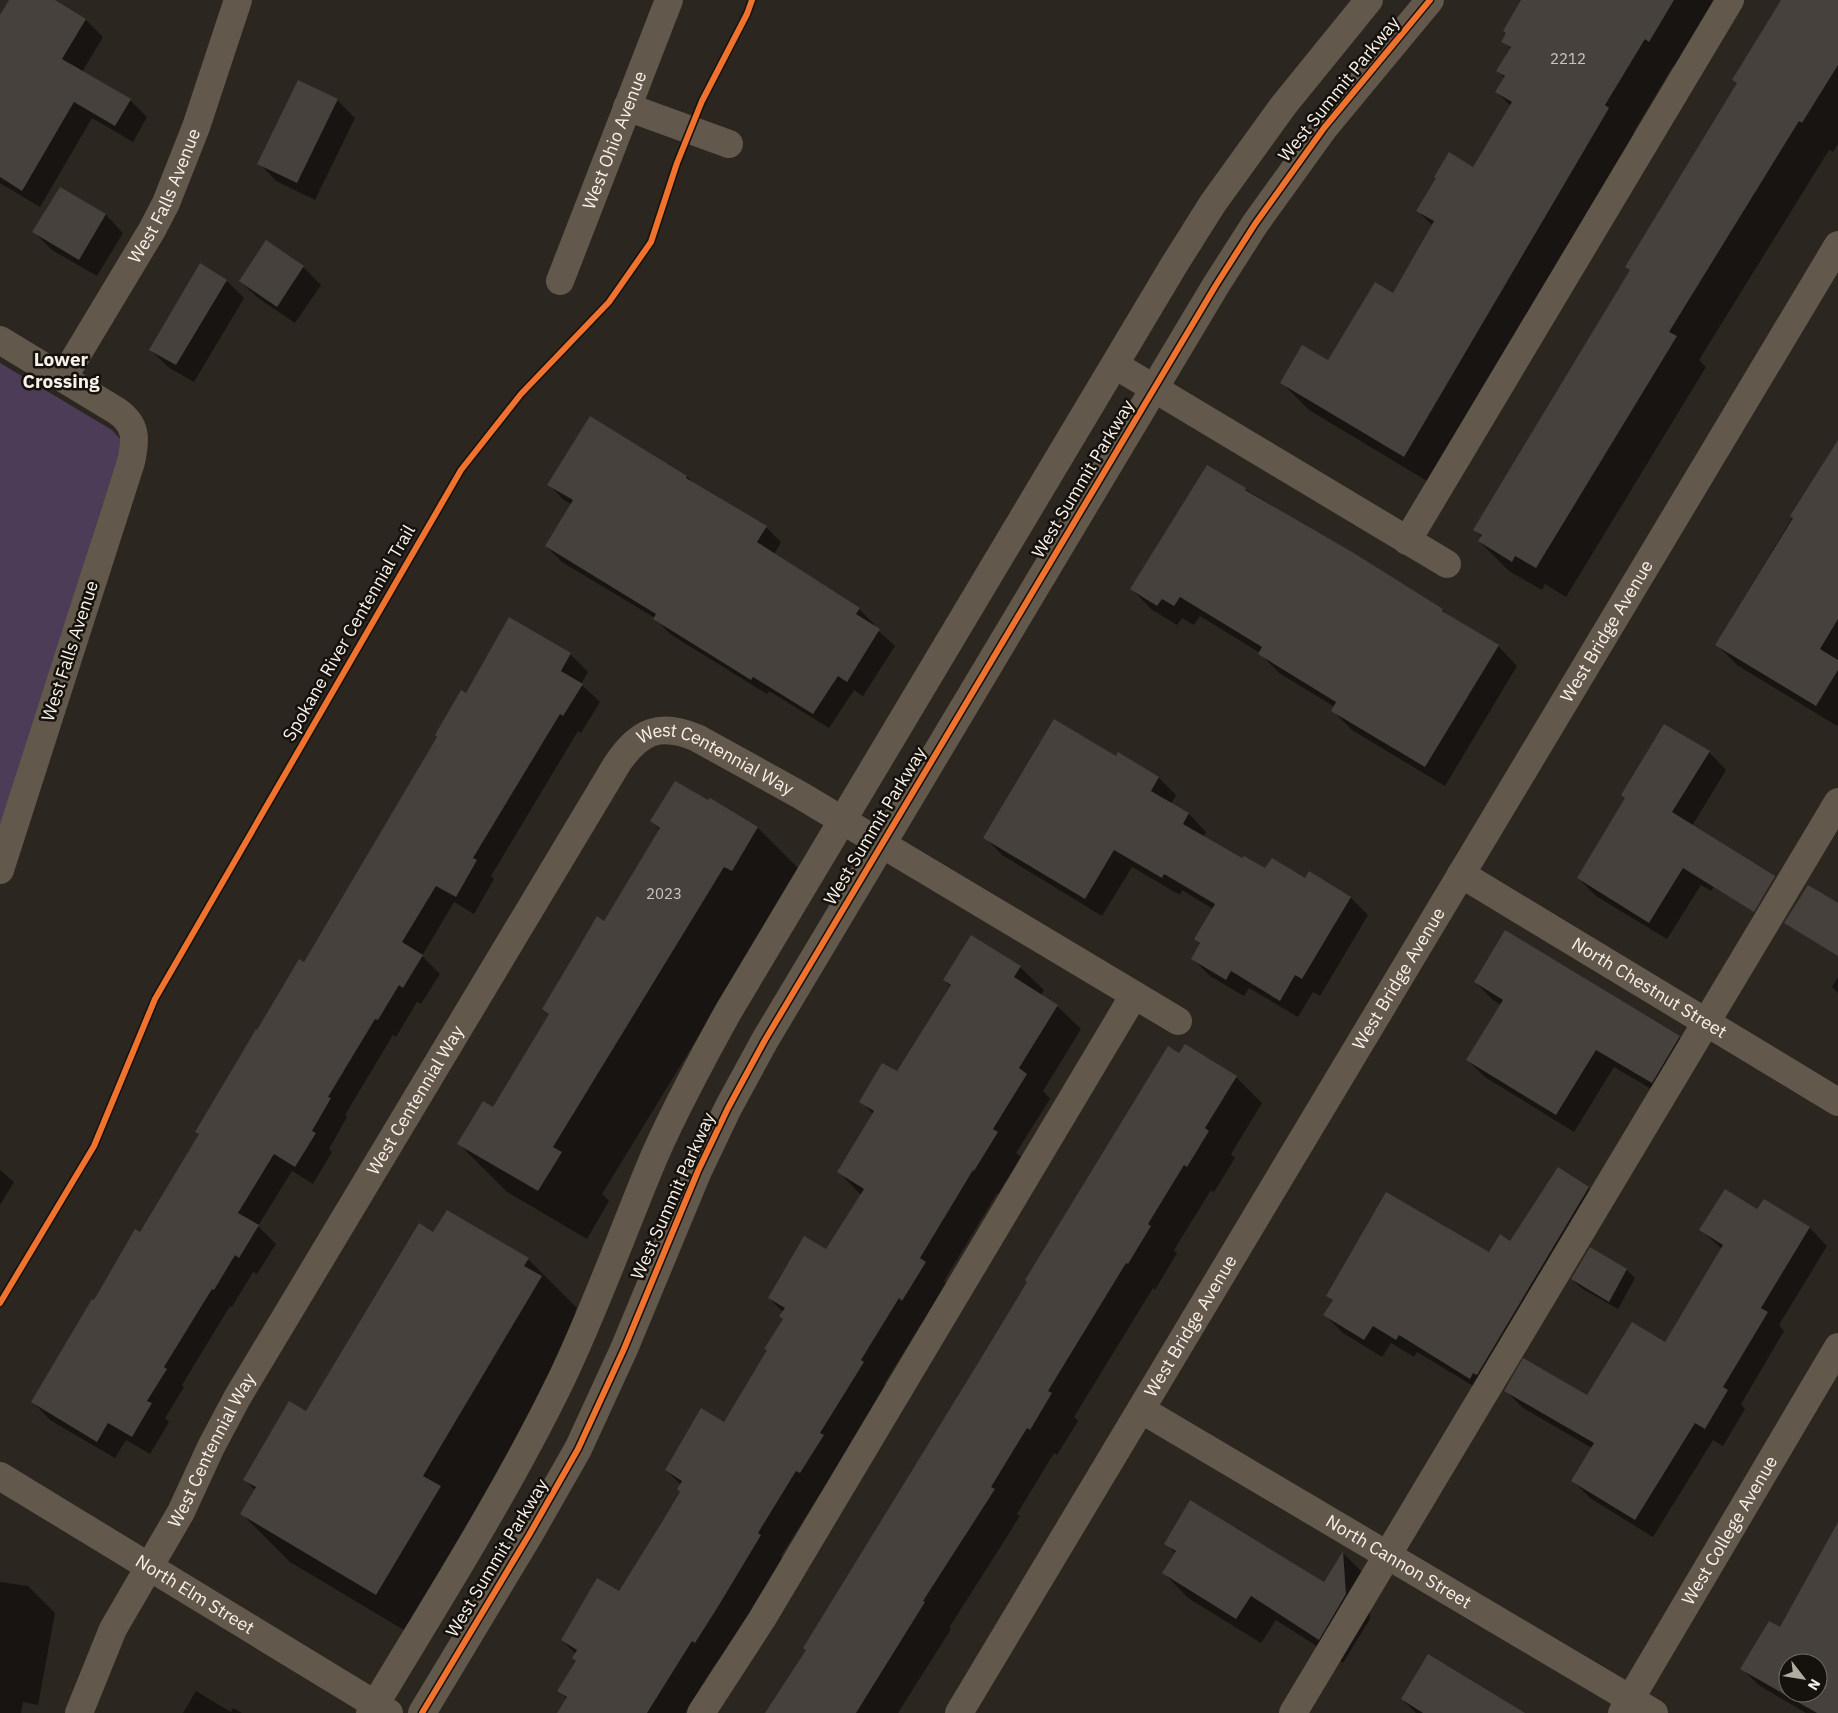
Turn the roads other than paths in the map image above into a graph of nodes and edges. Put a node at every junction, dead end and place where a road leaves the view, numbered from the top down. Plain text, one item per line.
1 (238, 0) edge
2 (668, 0) edge
3 (1369, 0) edge
4 (1430, 0) edge
5 (1730, 0) edge
6 (627, 107) junction
7 (729, 144) dead end
8 (1838, 245) edge
9 (560, 281) dead end
10 (0, 340) edge
11 (1115, 365) junction
12 (63, 378) junction
13 (1154, 388) junction
14 (1407, 541) junction
15 (1446, 564) dead end
16 (1838, 802) edge
17 (841, 820) junction
18 (882, 844) junction
19 (0, 870) edge
20 (1460, 874) junction
21 (1134, 995) junction
22 (1178, 1021) dead end
23 (1706, 1022) junction
24 (1838, 1102) edge
25 (1838, 1348) edge
26 (1142, 1410) junction
27 (0, 1476) edge
28 (1386, 1556) junction
29 (148, 1567) junction
30 (1627, 1706) edge
31 (378, 1710) edge
32 (79, 1713) edge
33 (422, 1713) edge
34 (701, 1713) edge
35 (959, 1713) edge
36 (1293, 1713) edge
37 (1654, 1713) edge

1 - 12 street, West Falls Avenue
2 - 6 street, West Ohio Avenue
3 - 11 street, West Summit Parkway
4 - 13 street, West Summit Parkway
5 - 14 street
6 - 7 street
6 - 9 street, West Ohio Avenue
8 - 20 street, West Bridge Avenue
10 - 12 street
11 - 13 street
11 - 17 street, West Summit Parkway
12 - 19 street, West Falls Avenue
13 - 14 street
13 - 18 street, West Summit Parkway
14 - 15 street
16 - 23 street
17 - 18 street, West Centennial Way
17 - 29 street, West Centennial Way
17 - 31 street, West Summit Parkway
18 - 21 street, West Centennial Way
18 - 33 street, West Summit Parkway
20 - 23 street, North Chestnut Street
20 - 26 street, West Bridge Avenue
21 - 22 street, West Centennial Way
21 - 34 street
23 - 24 street, North Chestnut Street
23 - 28 street
25 - 30 street, West College Avenue
26 - 28 street, North Cannon Street
26 - 35 street, West Bridge Avenue
27 - 29 street, North Elm Street
28 - 30 street, North Cannon Street
28 - 36 street
29 - 31 street, North Elm Street
29 - 32 street, West Centennial Way
30 - 37 street, North Cannon Street

